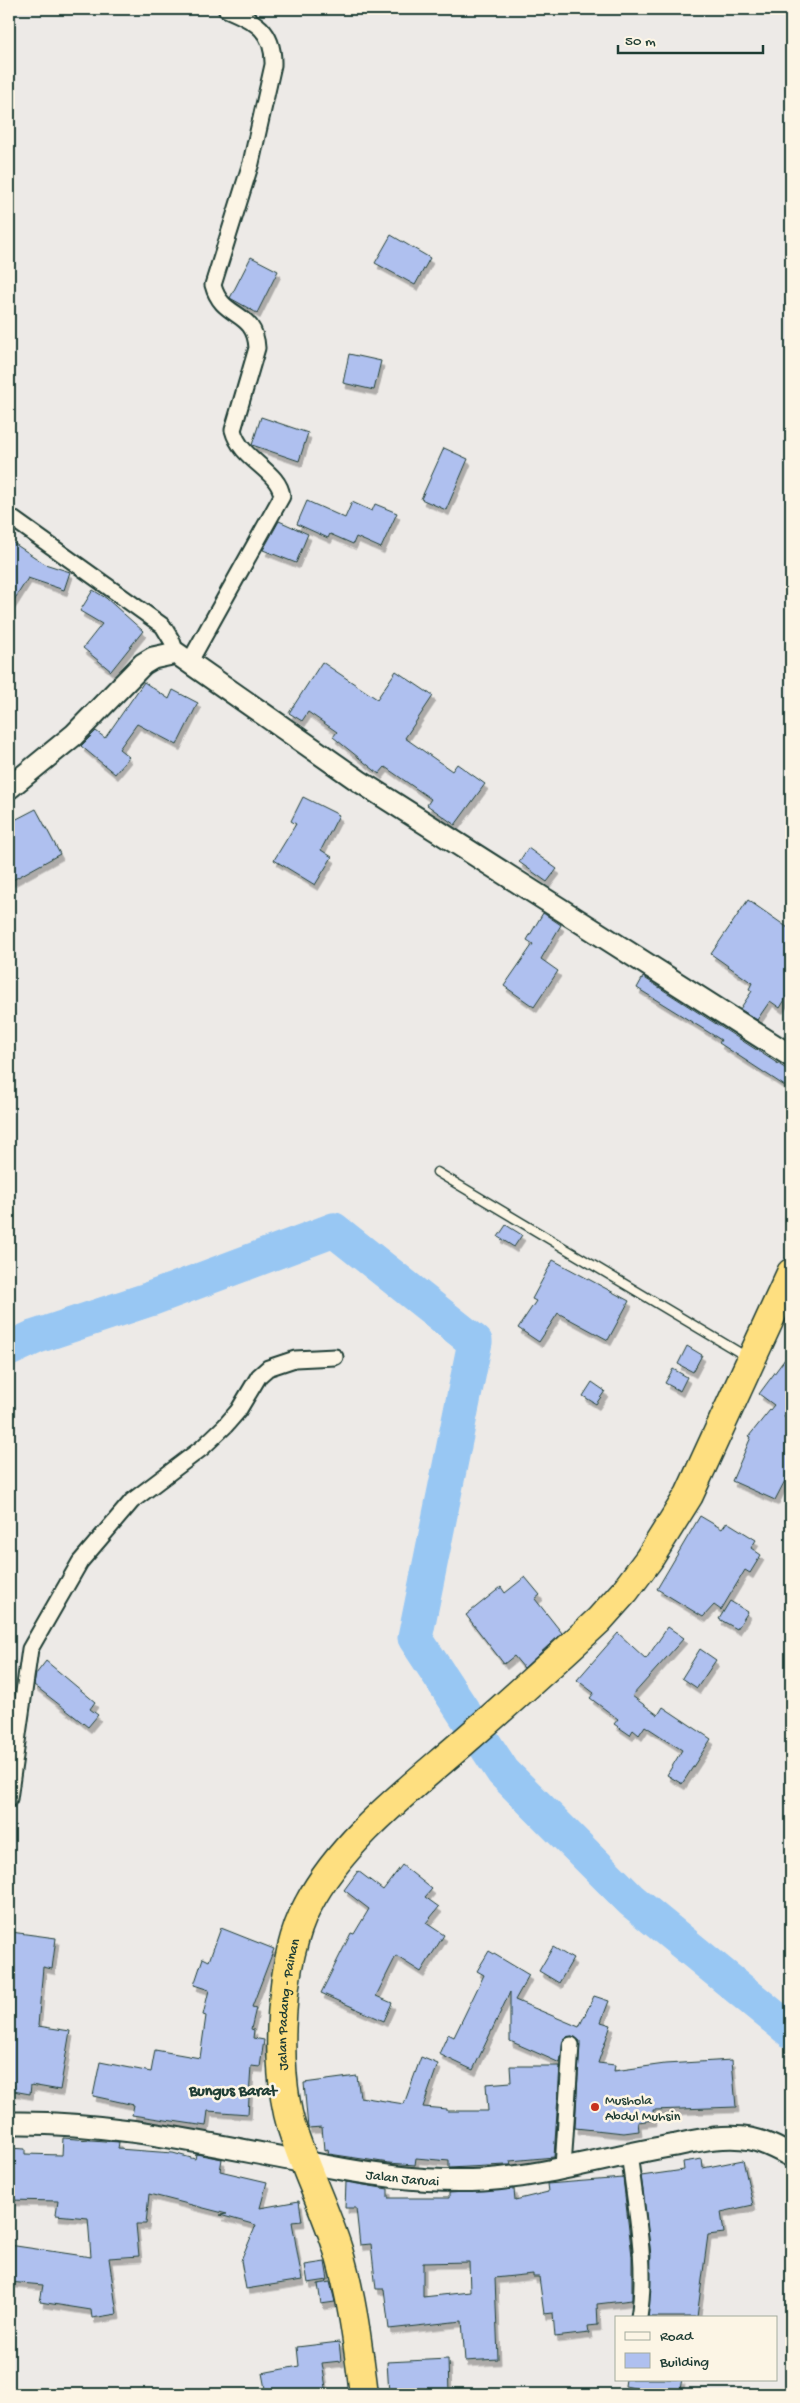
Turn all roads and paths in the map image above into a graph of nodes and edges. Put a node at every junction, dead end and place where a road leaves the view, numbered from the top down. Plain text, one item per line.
1 (226, 9) edge
2 (9, 516) edge
3 (183, 657) junction
4 (9, 788) edge
5 (791, 1056) edge
6 (437, 1172) dead end
7 (791, 1273) edge
8 (335, 1357) dead end
9 (751, 1359) junction
10 (9, 1799) edge
11 (571, 2045) dead end
12 (9, 2123) edge
13 (629, 2152) junction
14 (791, 2156) edge
15 (306, 2162) junction
16 (562, 2167) junction
17 (639, 2316) edge
18 (364, 2394) edge

1 - 3 street
2 - 3 street
3 - 4 street
3 - 5 street
6 - 9 lane
7 - 9 highway, Jalan Padang - Painan
8 - 10 street
9 - 15 highway, Jalan Padang - Painan
11 - 16 street
12 - 15 street, Jalan Jaruai
13 - 14 street, Jalan Jaruai
13 - 16 street, Jalan Jaruai
13 - 17 street
15 - 16 street, Jalan Jaruai
15 - 18 highway, Jalan Padang - Painan

